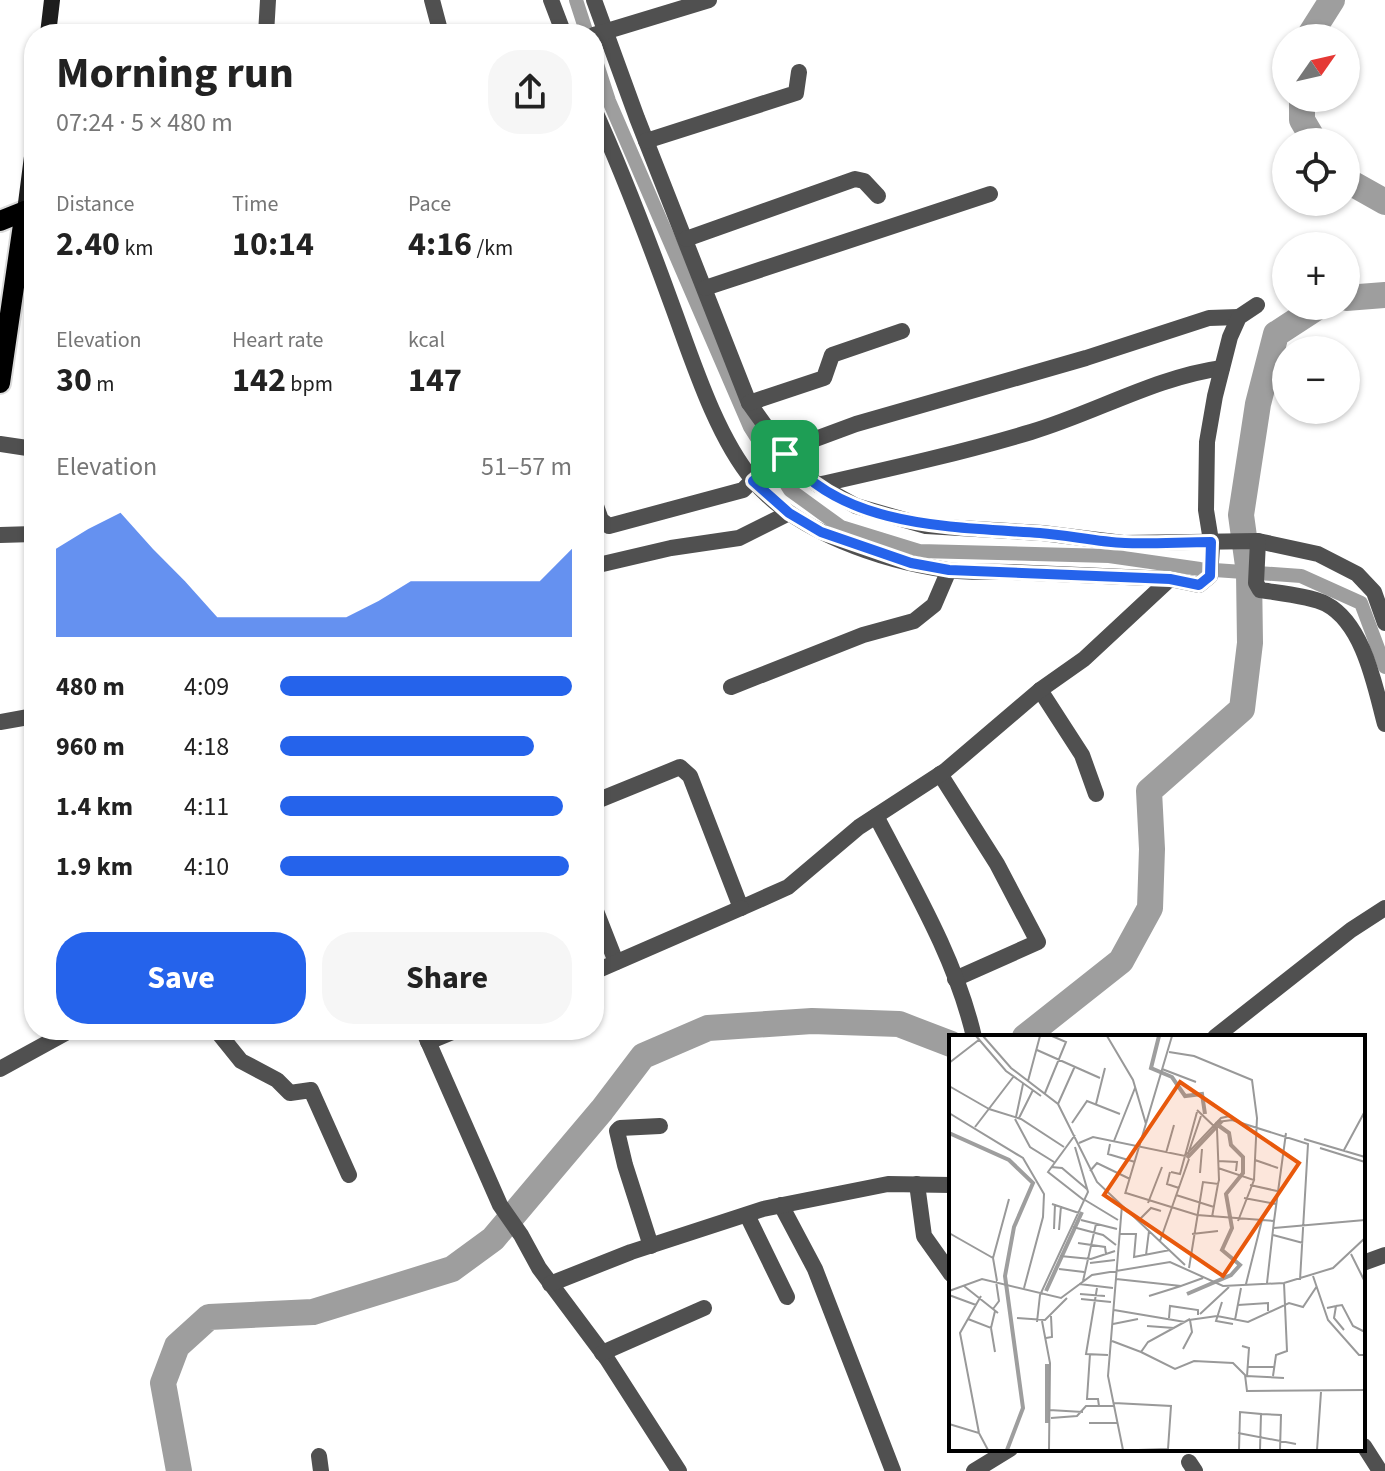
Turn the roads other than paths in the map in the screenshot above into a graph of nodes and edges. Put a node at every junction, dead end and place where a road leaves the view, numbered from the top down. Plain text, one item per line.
1 (52, 0) edge
2 (268, 0) edge
3 (432, 0) edge
4 (551, 0) edge
5 (594, 0) edge
6 (709, 0) edge
7 (49, 24) edge
8 (267, 24) edge
9 (438, 24) edge
10 (560, 24) edge
11 (598, 24) edge
12 (604, 33) edge
13 (604, 43) edge
14 (799, 72) dead end
15 (604, 133) edge
16 (646, 141) junction
17 (990, 194) dead end
18 (878, 196) dead end
19 (24, 212) edge
20 (0, 221) edge
21 (686, 239) junction
22 (24, 244) edge
23 (705, 288) junction
24 (1257, 305) dead end
25 (1239, 317) junction
26 (902, 331) dead end
27 (1222, 368) junction
28 (0, 380) edge
29 (749, 403) junction
30 (0, 444) edge
31 (24, 448) edge
32 (783, 457) junction
33 (755, 479) junction
34 (818, 485) junction
35 (789, 513) junction
36 (604, 525) edge
37 (24, 534) edge
38 (0, 535) edge
39 (1215, 543) junction
40 (1256, 546) junction
41 (604, 564) edge
42 (949, 570) junction
43 (1170, 579) junction
44 (1385, 623) edge
45 (731, 687) dead end
46 (1040, 690) junction
47 (24, 718) edge
48 (0, 722) edge
49 (1385, 724) edge
50 (940, 774) junction
51 (1096, 794) dead end
52 (604, 798) edge
53 (876, 816) junction
54 (741, 908) junction
55 (1385, 908) edge
56 (604, 931) edge
57 (616, 962) junction
58 (604, 967) edge
59 (955, 979) junction
60 (973, 1035) edge
61 (1218, 1035) edge
62 (53, 1040) edge
63 (224, 1040) edge
64 (427, 1040) edge
65 (0, 1069) edge
66 (660, 1126) dead end
67 (349, 1175) dead end
68 (917, 1184) junction
69 (949, 1185) edge
70 (781, 1205) junction
71 (747, 1215) junction
72 (651, 1246) junction
73 (1385, 1255) edge
74 (1365, 1262) edge
75 (949, 1271) edge
76 (550, 1284) junction
77 (787, 1297) dead end
78 (704, 1308) dead end
79 (602, 1353) junction
80 (1365, 1448) edge
81 (1007, 1451) edge
82 (679, 1471) edge
83 (893, 1471) edge
84 (974, 1471) edge
85 (1380, 1471) edge

1 - 7 main road
2 - 8 street
3 - 9 street
4 - 10 street
5 - 11 street
6 - 12 street
13 - 16 street
14 - 16 street
15 - 33 street
16 - 21 street
17 - 23 street
18 - 21 street
19 - 20 main road
21 - 23 street
22 - 28 main road
23 - 29 street
24 - 25 street
25 - 27 street
25 - 32 street
26 - 29 street
27 - 34 street
27 - 39 street
29 - 32 street
30 - 31 street
32 - 33 street
32 - 34 street
33 - 35 street
33 - 36 street
34 - 39 street
35 - 41 street
35 - 42 street
37 - 38 street
39 - 40 street
39 - 43 street
40 - 44 street
40 - 49 street
42 - 43 street
42 - 45 street
43 - 46 street
46 - 50 street
46 - 51 street
47 - 48 street
50 - 53 street
50 - 59 street
52 - 54 street
53 - 54 street
53 - 59 street
54 - 57 street
55 - 61 street
56 - 57 street
57 - 58 street
59 - 60 street
62 - 65 street
63 - 67 street
64 - 76 street
66 - 72 street
68 - 69 street
68 - 70 street
68 - 75 street
70 - 71 street
70 - 83 street
71 - 72 street
71 - 77 street
72 - 76 street
73 - 74 street
76 - 79 street
78 - 79 street
79 - 82 street
80 - 85 street
81 - 84 street

